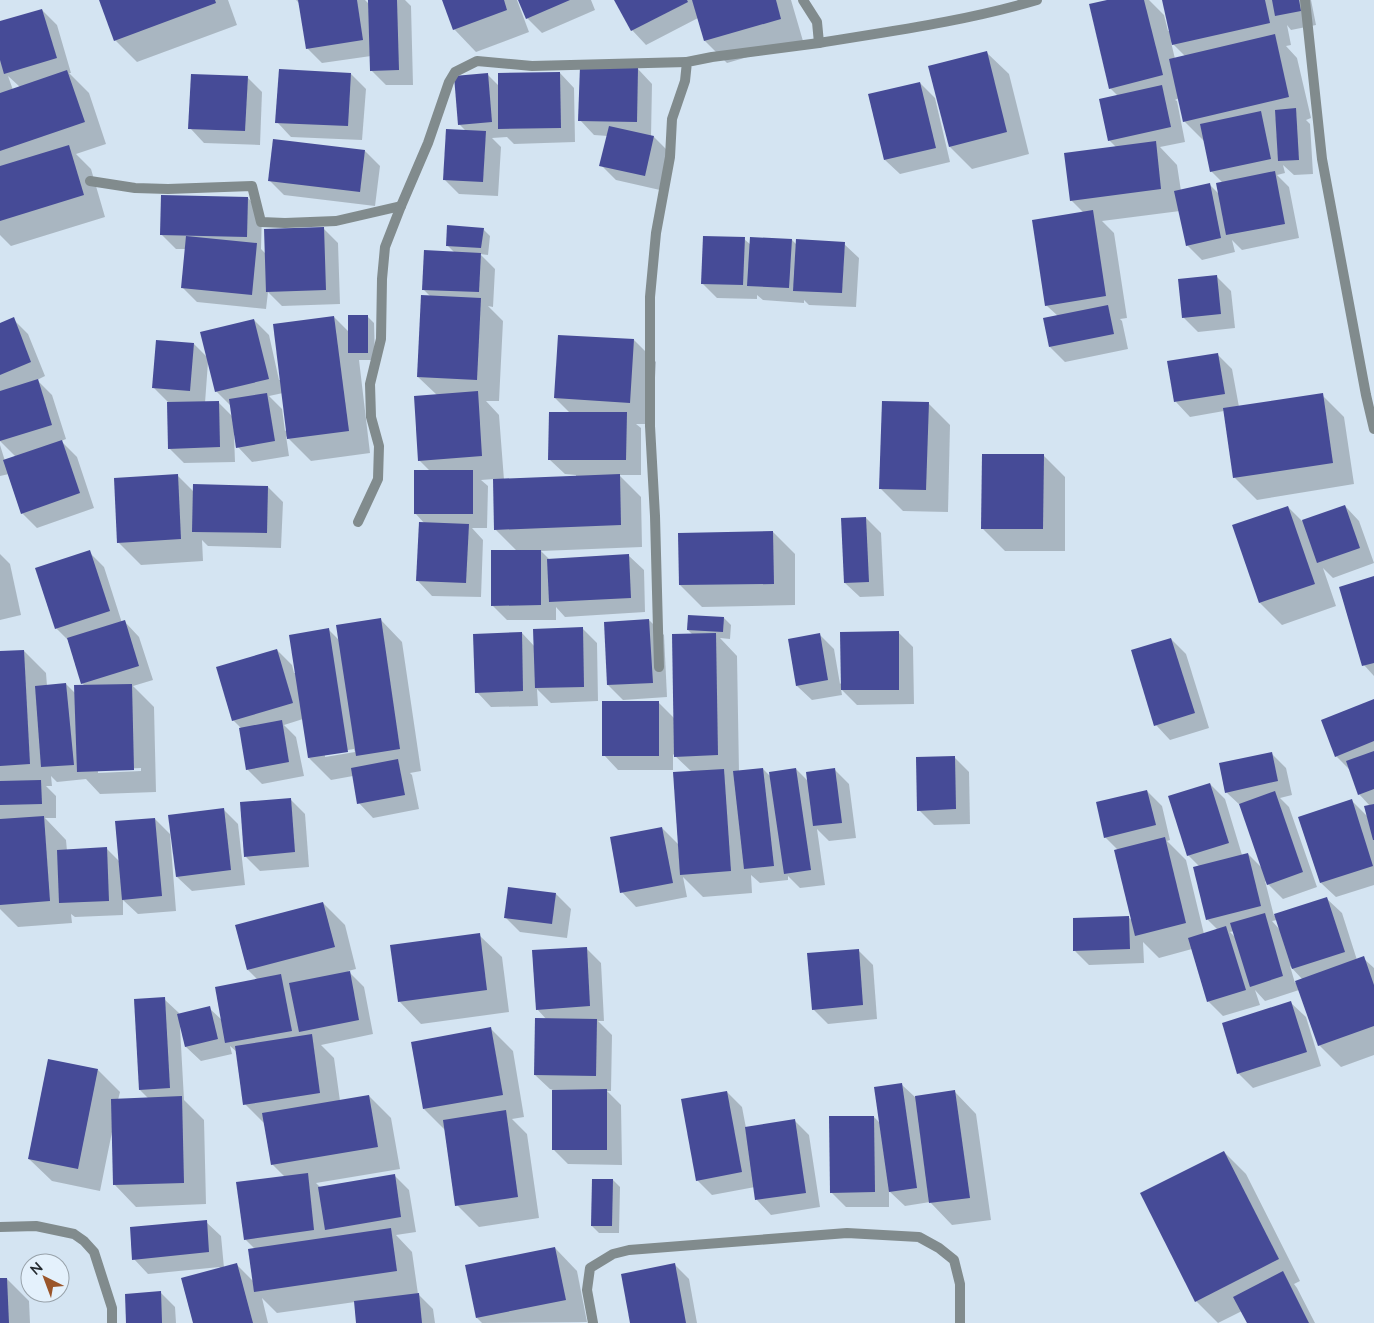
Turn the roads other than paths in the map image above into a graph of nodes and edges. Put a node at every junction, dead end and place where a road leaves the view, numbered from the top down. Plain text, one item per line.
1 (803, 0) edge
2 (1037, 0) edge
3 (1305, 0) edge
4 (819, 43) junction
5 (687, 62) junction
6 (90, 181) dead end
7 (400, 206) junction
8 (1374, 429) edge
9 (358, 522) dead end
10 (659, 667) dead end
11 (0, 1227) edge
12 (112, 1323) edge
13 (593, 1323) edge
14 (960, 1323) edge

1 - 4 street
2 - 4 street
3 - 8 street
4 - 5 street
5 - 7 street
5 - 10 street
6 - 7 street
7 - 9 street
11 - 12 street
13 - 14 street

